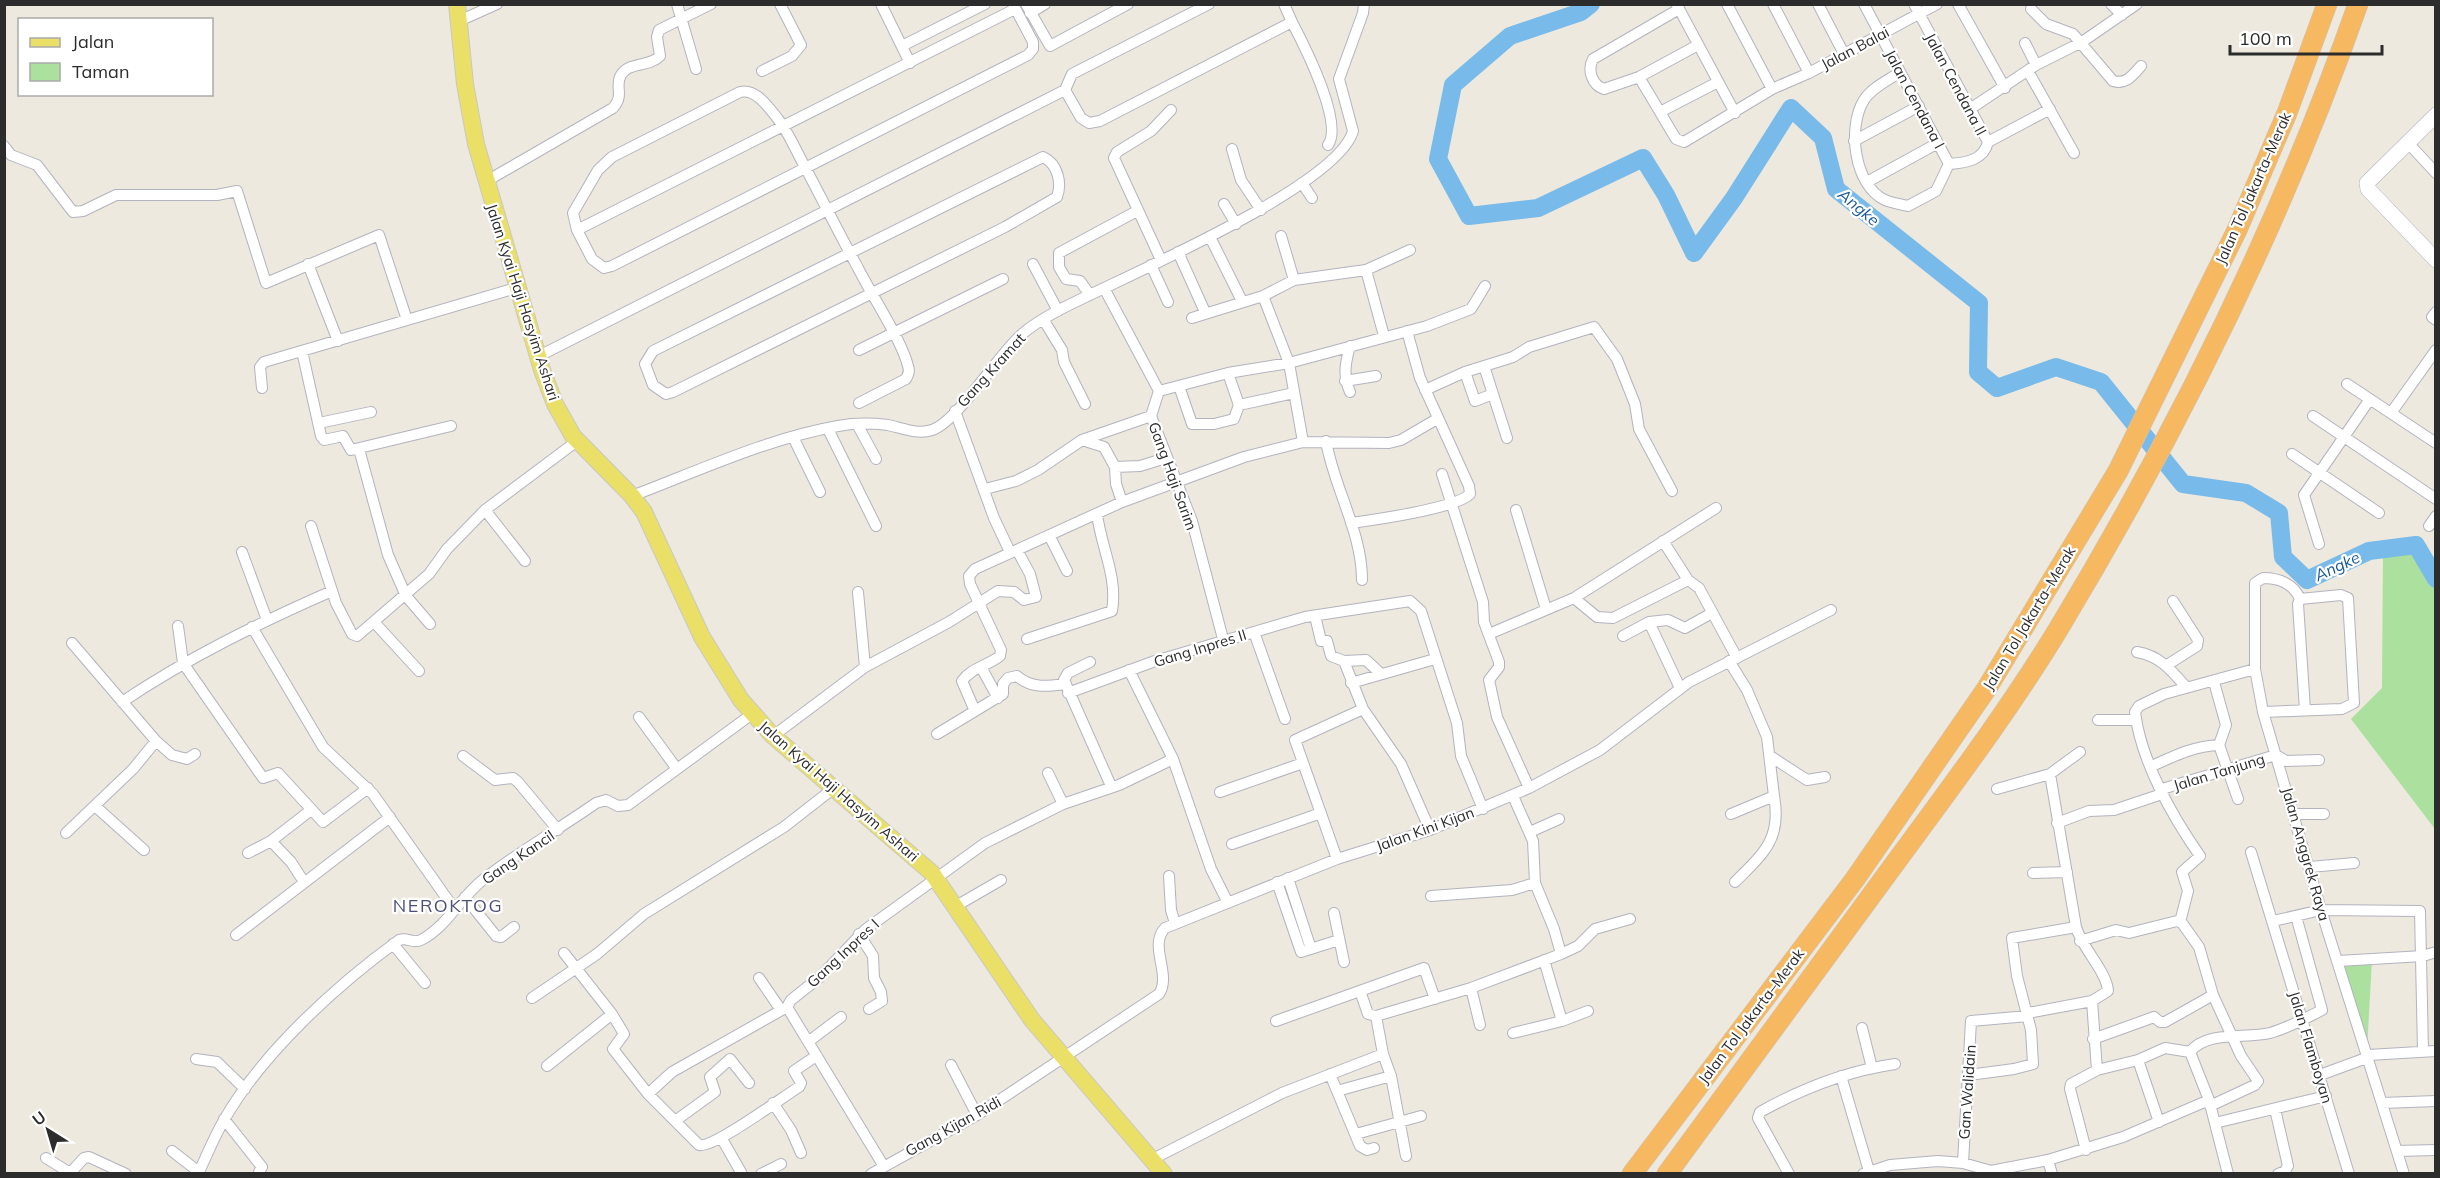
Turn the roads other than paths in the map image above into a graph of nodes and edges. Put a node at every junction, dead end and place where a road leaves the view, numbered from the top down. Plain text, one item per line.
1 (497, 4) edge
2 (677, 4) edge
3 (711, 4) edge
4 (881, 4) edge
5 (986, 4) edge
6 (1045, 4) edge
7 (1209, 4) edge
8 (1284, 4) edge
9 (1364, 4) edge
10 (1727, 4) edge
11 (1773, 4) edge
12 (1818, 4) edge
13 (1864, 4) edge
14 (1937, 4) edge
15 (1958, 4) edge
16 (2111, 4) edge
17 (2137, 4) edge
18 (2327, 4) edge
19 (2358, 4) edge
20 (783, 6) edge
21 (1124, 6) edge
22 (1678, 7) edge
23 (1021, 8) edge
24 (1916, 9) edge
25 (2031, 9) dead end
26 (458, 13) edge
27 (2122, 15) junction
28 (681, 18) junction
29 (1292, 22) junction
30 (1881, 35) junction
31 (2082, 42) junction
32 (2025, 43) dead end
33 (1698, 45) junction
34 (902, 46) junction
35 (1844, 54) junction
36 (910, 63) junction
37 (2141, 66) dead end
38 (2032, 68) junction
39 (696, 69) dead end
40 (762, 71) dead end
41 (1900, 72) junction
42 (1809, 73) junction
43 (1639, 77) junction
44 (1718, 82) junction
45 (2005, 87) junction
46 (1772, 88) junction
47 (1065, 90) junction
48 (1918, 106) junction
49 (2050, 109) junction
50 (1171, 110) dead end
51 (1970, 110) junction
52 (1660, 112) junction
53 (1735, 113) junction
54 (2436, 115) edge
55 (784, 128) junction
56 (1854, 141) junction
57 (1988, 142) junction
58 (1938, 143) junction
59 (2409, 144) junction
60 (1328, 145) dead end
61 (4, 146) edge
62 (1232, 149) dead end
63 (2074, 153) dead end
64 (1950, 164) junction
65 (806, 170) junction
66 (2436, 174) edge
67 (485, 182) junction
68 (1867, 182) junction
69 (1302, 183) junction
70 (1312, 198) dead end
71 (1224, 204) dead end
72 (1261, 210) junction
73 (828, 211) junction
74 (1137, 211) junction
75 (1236, 224) junction
76 (577, 230) junction
77 (1281, 236) dead end
78 (1210, 237) junction
79 (1410, 250) dead end
80 (1178, 252) junction
81 (851, 254) junction
82 (2436, 260) edge
83 (1156, 262) junction
84 (308, 264) junction
85 (1033, 264) dead end
86 (1366, 270) junction
87 (1003, 279) dead end
88 (1294, 280) junction
89 (1485, 286) dead end
90 (516, 288) junction
91 (1104, 288) junction
92 (871, 293) junction
93 (1090, 295) junction
94 (1263, 296) junction
95 (1242, 301) junction
96 (1168, 302) dead end
97 (1058, 311) junction
98 (1204, 312) junction
99 (1192, 318) dead end
100 (1043, 319) junction
101 (407, 320) junction
102 (1407, 331) junction
103 (892, 333) junction
104 (1384, 336) junction
105 (338, 341) junction
106 (1350, 346) junction
107 (859, 350) dead end
108 (2436, 350) edge
109 (302, 351) junction
110 (537, 357) junction
111 (1289, 363) junction
112 (1484, 366) junction
113 (1465, 372) junction
114 (1228, 373) junction
115 (1376, 376) dead end
116 (1345, 381) junction
117 (2347, 384) dead end
118 (1179, 386) junction
119 (262, 388) dead end
120 (1159, 390) junction
121 (1425, 390) junction
122 (1350, 392) dead end
123 (1294, 393) junction
124 (1493, 394) junction
125 (2370, 399) junction
126 (859, 404) dead end
127 (1085, 404) dead end
128 (1239, 405) junction
129 (955, 411) junction
130 (371, 412) dead end
131 (2391, 413) junction
132 (1151, 416) junction
133 (2313, 416) dead end
134 (1437, 419) junction
135 (319, 423) junction
136 (857, 424) junction
137 (451, 426) dead end
138 (828, 429) junction
139 (793, 437) junction
140 (2345, 437) junction
141 (2433, 437) edge
142 (1508, 438) dead end
143 (1082, 440) junction
144 (577, 441) junction
145 (1326, 441) junction
146 (1303, 442) junction
147 (359, 448) junction
148 (2292, 454) dead end
149 (1166, 458) junction
150 (876, 459) dead end
151 (1115, 467) junction
152 (2318, 472) junction
153 (1443, 474) dead end
154 (1176, 481) junction
155 (985, 489) junction
156 (1672, 491) dead end
157 (820, 492) dead end
158 (632, 496) junction
159 (2436, 499) edge
160 (1122, 502) junction
161 (1453, 502) junction
162 (1716, 507) dead end
163 (484, 510) junction
164 (1516, 510) dead end
165 (2379, 513) dead end
166 (1097, 514) junction
167 (2436, 516) edge
168 (1351, 523) junction
169 (876, 525) dead end
170 (310, 526) dead end
171 (2429, 526) dead end
172 (1050, 537) junction
173 (1663, 541) junction
174 (2319, 544) dead end
175 (1014, 551) junction
176 (242, 552) dead end
177 (525, 561) dead end
178 (1066, 571) dead end
179 (1362, 580) dead end
180 (1688, 580) junction
181 (332, 591) junction
182 (858, 592) dead end
183 (406, 596) junction
184 (1574, 597) junction
185 (2300, 599) junction
186 (2173, 601) dead end
187 (979, 602) junction
188 (1546, 609) junction
189 (1831, 610) dead end
190 (1713, 613) junction
191 (1315, 616) junction
192 (267, 620) junction
193 (374, 622) junction
194 (1649, 622) junction
195 (430, 624) dead end
196 (178, 626) dead end
197 (252, 627) junction
198 (1254, 632) junction
199 (1489, 634) junction
200 (1623, 636) dead end
201 (1027, 639) dead end
202 (1223, 639) junction
203 (72, 643) dead end
204 (2137, 652) dead end
205 (1435, 659) junction
206 (1733, 660) junction
207 (1344, 661) junction
208 (1090, 662) dead end
209 (183, 663) junction
210 (2167, 665) junction
211 (865, 667) junction
212 (981, 667) junction
213 (2255, 669) junction
214 (1129, 670) junction
215 (418, 671) dead end
216 (1381, 674) junction
217 (2214, 682) junction
218 (1351, 683) junction
219 (2186, 687) junction
220 (1680, 688) junction
221 (1067, 689) junction
222 (998, 698) junction
223 (122, 702) junction
224 (1363, 709) junction
225 (2305, 710) junction
226 (975, 711) junction
227 (2263, 712) junction
228 (752, 714) junction
229 (639, 717) dead end
230 (1285, 719) dead end
231 (2098, 720) dead end
232 (2136, 720) junction
233 (937, 734) dead end
234 (773, 736) junction
235 (156, 741) junction
236 (2219, 745) junction
237 (2080, 752) dead end
238 (195, 754) dead end
239 (2276, 755) junction
240 (463, 756) dead end
241 (1770, 756) junction
242 (1173, 759) junction
243 (2319, 760) dead end
244 (1303, 763) junction
245 (2152, 766) junction
246 (2226, 768) junction
247 (677, 769) junction
248 (1048, 773) dead end
249 (2050, 774) junction
250 (1825, 777) dead end
251 (1111, 786) junction
252 (368, 788) junction
253 (834, 788) junction
254 (1529, 788) junction
255 (1997, 789) dead end
256 (2162, 789) junction
257 (1220, 792) dead end
258 (1513, 796) junction
259 (1774, 796) junction
260 (2238, 799) dead end
261 (1063, 804) junction
262 (96, 806) junction
263 (1483, 808) junction
264 (310, 810) junction
265 (1321, 813) junction
266 (1731, 814) dead end
267 (2294, 814) junction
268 (2324, 814) dead end
269 (390, 817) junction
270 (1559, 819) dead end
271 (2057, 823) junction
272 (558, 830) junction
273 (1430, 830) junction
274 (66, 832) dead end
275 (1530, 832) junction
276 (271, 841) junction
277 (1232, 844) dead end
278 (144, 850) dead end
279 (2251, 852) dead end
280 (248, 853) dead end
281 (1337, 859) junction
282 (2354, 864) dead end
283 (2310, 867) junction
284 (2067, 872) junction
285 (2033, 873) dead end
286 (1169, 876) dead end
287 (936, 878) junction
288 (1288, 878) junction
289 (1001, 880) dead end
290 (304, 882) junction
291 (1277, 882) junction
292 (1735, 882) dead end
293 (1535, 883) junction
294 (1431, 896) dead end
295 (465, 897) junction
296 (1295, 898) junction
297 (1283, 902) junction
298 (1228, 903) junction
299 (956, 906) junction
300 (454, 910) junction
301 (2321, 910) junction
302 (1334, 913) dead end
303 (2296, 916) junction
304 (1630, 919) dead end
305 (2273, 921) junction
306 (2180, 922) junction
307 (1175, 923) junction
308 (514, 927) dead end
309 (2076, 927) junction
310 (859, 934) junction
311 (236, 935) dead end
312 (1339, 940) junction
313 (2080, 941) junction
314 (393, 944) junction
315 (1311, 949) junction
316 (2436, 952) edge
317 (564, 953) dead end
318 (1561, 954) junction
319 (2423, 956) junction
320 (1544, 960) junction
321 (2338, 961) junction
322 (1344, 962) dead end
323 (575, 968) junction
324 (759, 978) dead end
325 (425, 983) dead end
326 (1471, 988) junction
327 (1360, 991) junction
328 (2212, 995) junction
329 (532, 998) dead end
330 (1435, 999) junction
331 (2092, 1001) junction
332 (784, 1008) junction
333 (869, 1010) dead end
334 (1588, 1011) dead end
335 (612, 1014) junction
336 (2028, 1014) junction
337 (841, 1017) dead end
338 (1376, 1017) junction
339 (1276, 1020) dead end
340 (2301, 1020) junction
341 (1562, 1021) junction
342 (1480, 1025) dead end
343 (1862, 1028) dead end
344 (1513, 1033) dead end
345 (2233, 1036) junction
346 (2093, 1039) junction
347 (808, 1042) junction
348 (2423, 1051) junction
349 (2436, 1051) edge
350 (2190, 1052) junction
351 (1383, 1054) junction
352 (816, 1056) junction
353 (2368, 1056) junction
354 (1063, 1057) junction
355 (196, 1059) dead end
356 (2138, 1060) junction
357 (1895, 1064) dead end
358 (951, 1065) dead end
359 (547, 1066) dead end
360 (1872, 1068) junction
361 (2097, 1070) junction
362 (1330, 1074) junction
363 (1970, 1075) junction
364 (2320, 1075) junction
365 (1391, 1076) junction
366 (1841, 1076) junction
367 (749, 1083) dead end
368 (245, 1089) junction
369 (1337, 1091) junction
370 (648, 1094) junction
371 (2326, 1096) junction
372 (2436, 1101) edge
373 (773, 1103) junction
374 (2210, 1103) junction
375 (2382, 1103) junction
376 (2275, 1109) junction
377 (977, 1115) junction
378 (1421, 1116) dead end
379 (224, 1119) junction
380 (675, 1121) junction
381 (2159, 1122) junction
382 (1400, 1123) junction
383 (2215, 1123) junction
384 (1356, 1134) junction
385 (722, 1139) junction
386 (1374, 1148) dead end
387 (2086, 1150) junction
388 (2436, 1150) edge
389 (172, 1151) dead end
390 (2397, 1151) junction
391 (801, 1153) dead end
392 (1406, 1156) dead end
393 (46, 1158) dead end
394 (1151, 1160) junction
395 (2048, 1160) junction
396 (1963, 1163) junction
397 (781, 1164) dead end
398 (883, 1165) junction
399 (259, 1172) dead end
400 (1866, 1172) edge
401 (1992, 1172) edge
402 (126, 1173) edge
403 (199, 1173) edge
404 (742, 1173) edge
405 (760, 1173) edge
406 (871, 1173) edge
407 (1164, 1173) edge
408 (1632, 1173) edge
409 (1667, 1173) edge
410 (1789, 1173) edge
411 (2052, 1173) edge
412 (2228, 1173) edge
413 (2278, 1173) edge
414 (2349, 1173) edge
415 (2404, 1173) edge

1 - 26 street
2 - 28 street
3 - 28 street
4 - 34 street
5 - 34 street
6 - 23 street
7 - 47 street
8 - 29 street
9 - 69 street, Gang Kramat
10 - 46 street
11 - 42 street
12 - 35 street
13 - 30 street, Jalan Cendana I
14 - 24 street, Jalan Balai
15 - 45 street
16 - 27 street
17 - 27 street
18 - 408 highway, Jalan Tol Jakarta–Merak
19 - 409 highway, Jalan Tol Jakarta–Merak
20 - 40 street
21 - 23 street
22 - 33 street
22 - 43 street
23 - 36 street
23 - 65 street
24 - 30 street, Jalan Balai
24 - 51 street, Jalan Cendana II
25 - 31 street
26 - 67 main road, Jalan Kyai Haji Hasyim Ashari
27 - 31 street
28 - 39 street
28 - 67 street
29 - 47 street
29 - 60 street
30 - 35 street, Jalan Balai
30 - 41 street, Jalan Cendana I
31 - 37 street
31 - 38 street
32 - 38 street
33 - 43 street
33 - 44 street
34 - 36 street
35 - 42 street, Jalan Balai
36 - 55 street
38 - 45 street
38 - 49 street
41 - 48 street, Jalan Cendana I
41 - 56 street
42 - 46 street, Jalan Balai
43 - 52 street
44 - 52 street
44 - 53 street
45 - 51 street
46 - 53 street, Jalan Balai
47 - 73 street
48 - 56 street
48 - 58 street, Jalan Cendana I
49 - 57 street
49 - 63 street
50 - 74 street
51 - 57 street, Jalan Cendana II
52 - 53 street, Jalan Balai
54 - 59 street
55 - 65 street
55 - 76 street
55 - 76 street
56 - 68 street
57 - 64 street, Jalan Cendana II
58 - 64 street, Jalan Cendana I
58 - 68 street
59 - 66 street
59 - 82 street
61 - 84 street
62 - 72 street
64 - 68 street
65 - 73 street
65 - 76 street
67 - 90 main road, Jalan Kyai Haji Hasyim Ashari
69 - 70 street
69 - 72 street, Gang Kramat
71 - 75 street
72 - 75 street, Gang Kramat
73 - 81 street
73 - 110 street
74 - 83 street
74 - 93 street
75 - 78 street, Gang Kramat
77 - 88 street
78 - 80 street, Gang Kramat
78 - 95 street
79 - 86 street
80 - 83 street, Gang Kramat
80 - 98 street
81 - 92 street
81 - 92 street
81 - 92 street
83 - 91 street, Gang Kramat
83 - 96 street
84 - 101 street
84 - 105 street
85 - 97 street
86 - 88 street
86 - 104 street
87 - 103 street
88 - 94 street
89 - 102 street
90 - 101 street
90 - 110 main road, Jalan Kyai Haji Hasyim Ashari
91 - 93 street, Gang Kramat
91 - 120 street
92 - 103 street
93 - 97 street, Gang Kramat
94 - 95 street
94 - 111 street
95 - 98 street
97 - 100 street, Gang Kramat
98 - 99 street
100 - 127 street
100 - 129 street, Gang Kramat
101 - 105 street
102 - 104 street
102 - 121 street
103 - 107 street
103 - 126 street
104 - 106 street
105 - 109 street
106 - 111 street
106 - 116 street
108 - 131 street
109 - 119 street
109 - 135 street
110 - 144 main road, Jalan Kyai Haji Hasyim Ashari
111 - 114 street
111 - 123 street
112 - 113 street
112 - 124 street
112 - 156 street
113 - 121 street
113 - 124 street
114 - 118 street
114 - 128 street
115 - 116 street
116 - 122 street
117 - 125 street
118 - 120 street
118 - 128 street
120 - 132 street, Gang Haji Sarim
121 - 134 street
123 - 128 street
123 - 146 street
124 - 142 street
125 - 131 street
125 - 140 street
129 - 136 street, Gang Kramat
129 - 155 street
130 - 135 street
131 - 141 street
132 - 143 street
132 - 149 street, Gang Haji Sarim
133 - 140 street
134 - 145 street
134 - 161 street
135 - 147 street
136 - 138 street, Gang Kramat
136 - 150 street
137 - 147 street
138 - 139 street, Gang Kramat
138 - 169 street
139 - 157 street
139 - 158 street, Gang Kramat
140 - 152 street
140 - 159 street
143 - 151 street
143 - 155 street
144 - 158 main road, Jalan Kyai Haji Hasyim Ashari
144 - 163 street
145 - 146 street
145 - 168 street
146 - 154 street
147 - 183 street
148 - 152 street
149 - 151 street
149 - 154 street, Gang Haji Sarim
151 - 160 street
152 - 165 street
152 - 174 street
153 - 161 street
154 - 160 street
154 - 202 street, Gang Haji Sarim
155 - 175 street
158 - 228 main road, Jalan Kyai Haji Hasyim Ashari
160 - 166 street
161 - 168 street
161 - 199 street
162 - 173 street
163 - 177 street
163 - 183 street
164 - 188 street
166 - 172 street
166 - 201 street
167 - 171 street
168 - 179 street
170 - 181 street
172 - 175 street
172 - 178 street
173 - 180 street
173 - 184 street
175 - 187 street
175 - 187 street
176 - 192 street
180 - 184 street
180 - 190 street
181 - 192 street
181 - 193 street
182 - 211 street
183 - 193 street
183 - 195 street
184 - 188 street
185 - 213 street, Jalan Anggrek Raya
185 - 225 street
185 - 225 street
186 - 210 street
187 - 211 street
187 - 212 street
188 - 199 street
189 - 206 street, Jalan Kini Kijan
190 - 194 street
190 - 206 street
191 - 198 street, Gang Inpres II
191 - 205 street, Gang Inpres II
191 - 207 street
192 - 197 street
193 - 215 street
194 - 200 street
194 - 220 street
196 - 209 street
197 - 209 street
197 - 252 street
198 - 202 street, Gang Inpres II
198 - 230 street
199 - 254 street
202 - 214 street, Gang Inpres II
203 - 223 street
204 - 210 street
205 - 216 street
205 - 263 street, Gang Inpres II
206 - 220 street, Jalan Kini Kijan
206 - 241 street
207 - 216 street
207 - 218 street
208 - 221 street
209 - 223 street
209 - 264 street
210 - 219 street
211 - 234 street
212 - 222 street
212 - 226 street
213 - 217 street
213 - 227 street, Jalan Anggrek Raya
214 - 221 street, Gang Inpres II
214 - 242 street
216 - 218 street
217 - 219 street
217 - 236 street
218 - 224 street
219 - 232 street
220 - 254 street, Jalan Kini Kijan
221 - 222 street, Gang Inpres II
221 - 251 street
222 - 226 street
223 - 235 street
224 - 244 street
224 - 273 street
225 - 227 street
226 - 233 street
227 - 239 street, Jalan Anggrek Raya
228 - 234 main road, Jalan Kyai Haji Hasyim Ashari
228 - 247 street, Gang Kancil
229 - 247 street
231 - 232 street
232 - 245 street
234 - 253 main road, Jalan Kyai Haji Hasyim Ashari
235 - 238 street
235 - 262 street
236 - 245 street
236 - 246 street
237 - 249 street
239 - 243 street
239 - 246 street, Jalan Tanjung
239 - 267 street, Jalan Anggrek Raya
240 - 272 street
241 - 250 street
241 - 259 street
242 - 251 street
242 - 298 street
244 - 257 street
244 - 265 street
245 - 256 street
246 - 256 street, Jalan Tanjung
246 - 260 street
247 - 272 street, Gang Kancil
248 - 261 street
249 - 255 street
249 - 271 street
251 - 261 street
252 - 264 street
252 - 269 street
253 - 287 main road, Jalan Kyai Haji Hasyim Ashari
253 - 323 street
254 - 258 street, Jalan Kini Kijan
256 - 271 street, Jalan Tanjung
256 - 306 street
258 - 263 street, Jalan Kini Kijan
258 - 275 street
259 - 266 street
259 - 292 street
261 - 287 street
262 - 274 street
262 - 278 street
263 - 273 street, Jalan Kini Kijan
264 - 276 street
265 - 277 street
265 - 281 street
267 - 268 street
267 - 283 street, Jalan Anggrek Raya
269 - 290 street
269 - 300 street
270 - 275 street
271 - 284 street
272 - 295 street, Gang Kancil
273 - 281 street, Jalan Kini Kijan
275 - 293 street
276 - 280 street
276 - 290 street
279 - 305 street, Jalan Flamboyan
281 - 288 street, Jalan Kini Kijan
282 - 283 street
283 - 301 street, Jalan Anggrek Raya
284 - 285 street
284 - 309 street
286 - 307 street
287 - 299 main road, Jalan Kyai Haji Hasyim Ashari
287 - 310 street, Gang Inpres I
288 - 291 street, Jalan Kini Kijan
288 - 296 street
289 - 299 street
290 - 311 street
291 - 297 street
291 - 298 street, Jalan Kini Kijan
293 - 294 street
293 - 318 street
295 - 300 street, Gang Kancil
295 - 308 street
296 - 297 street
296 - 315 street
297 - 315 street
298 - 307 street, Jalan Kini Kijan
299 - 354 main road, Jalan Kyai Haji Hasyim Ashari
300 - 314 street, Gang Kancil
301 - 303 street
301 - 319 street
301 - 321 street, Jalan Anggrek Raya
302 - 312 street
303 - 305 street
303 - 340 street
304 - 318 street
305 - 340 street, Jalan Flamboyan
306 - 313 street
306 - 328 street
307 - 354 street
309 - 313 street
309 - 336 street
310 - 332 street, Gang Inpres I
310 - 333 street
312 - 315 street
312 - 322 street
313 - 331 street
314 - 325 street
314 - 368 street
316 - 319 street
317 - 323 street
318 - 320 street
319 - 321 street
319 - 348 street
320 - 326 street
320 - 341 street
321 - 353 street, Jalan Anggrek Raya
323 - 329 street
323 - 335 street
324 - 332 street
326 - 330 street
326 - 342 street
327 - 330 street
327 - 338 street
327 - 339 street
328 - 345 street
328 - 346 street
330 - 338 street
331 - 336 street
331 - 346 street
332 - 347 street
332 - 370 street, Gang Inpres I
334 - 341 street
335 - 359 street
335 - 370 street
336 - 363 street, Gan Walidain
336 - 363 street
337 - 347 street
338 - 351 street
340 - 345 street
340 - 364 street, Jalan Flamboyan
341 - 344 street
343 - 360 street
345 - 350 street
345 - 374 street
346 - 361 street
347 - 352 street
348 - 349 street
348 - 353 street
350 - 356 street
350 - 374 street
351 - 362 street
351 - 365 street
352 - 373 street
352 - 398 street
353 - 364 street
353 - 375 street, Jalan Anggrek Raya
354 - 377 street, Gang Kijan Ridi
354 - 394 main road, Jalan Kyai Haji Hasyim Ashari
355 - 368 street
356 - 361 street
356 - 381 street
357 - 360 street
358 - 377 street
360 - 366 street
361 - 387 street
362 - 369 street
362 - 394 street
363 - 396 street, Gan Walidain
364 - 371 street, Jalan Flamboyan
365 - 369 street
365 - 382 street
366 - 400 street
366 - 410 street
367 - 380 street
368 - 379 street
369 - 384 street
370 - 380 street
371 - 376 street
371 - 414 street, Jalan Flamboyan
372 - 375 street
373 - 385 street
373 - 391 street
374 - 381 street
374 - 383 street
375 - 390 street, Jalan Anggrek Raya
376 - 383 street
376 - 413 street
377 - 398 street, Gang Kijan Ridi
378 - 382 street
379 - 399 street
379 - 403 street
380 - 385 street
381 - 387 street
382 - 384 street
382 - 392 street
383 - 412 street
384 - 386 street
385 - 404 street
387 - 395 street
388 - 390 street
389 - 403 street
390 - 415 street, Jalan Anggrek Raya
393 - 402 street
394 - 407 main road, Jalan Kyai Haji Hasyim Ashari
395 - 401 street
395 - 411 street
396 - 400 street
396 - 401 street
397 - 405 street
398 - 406 street, Gang Kijan Ridi

